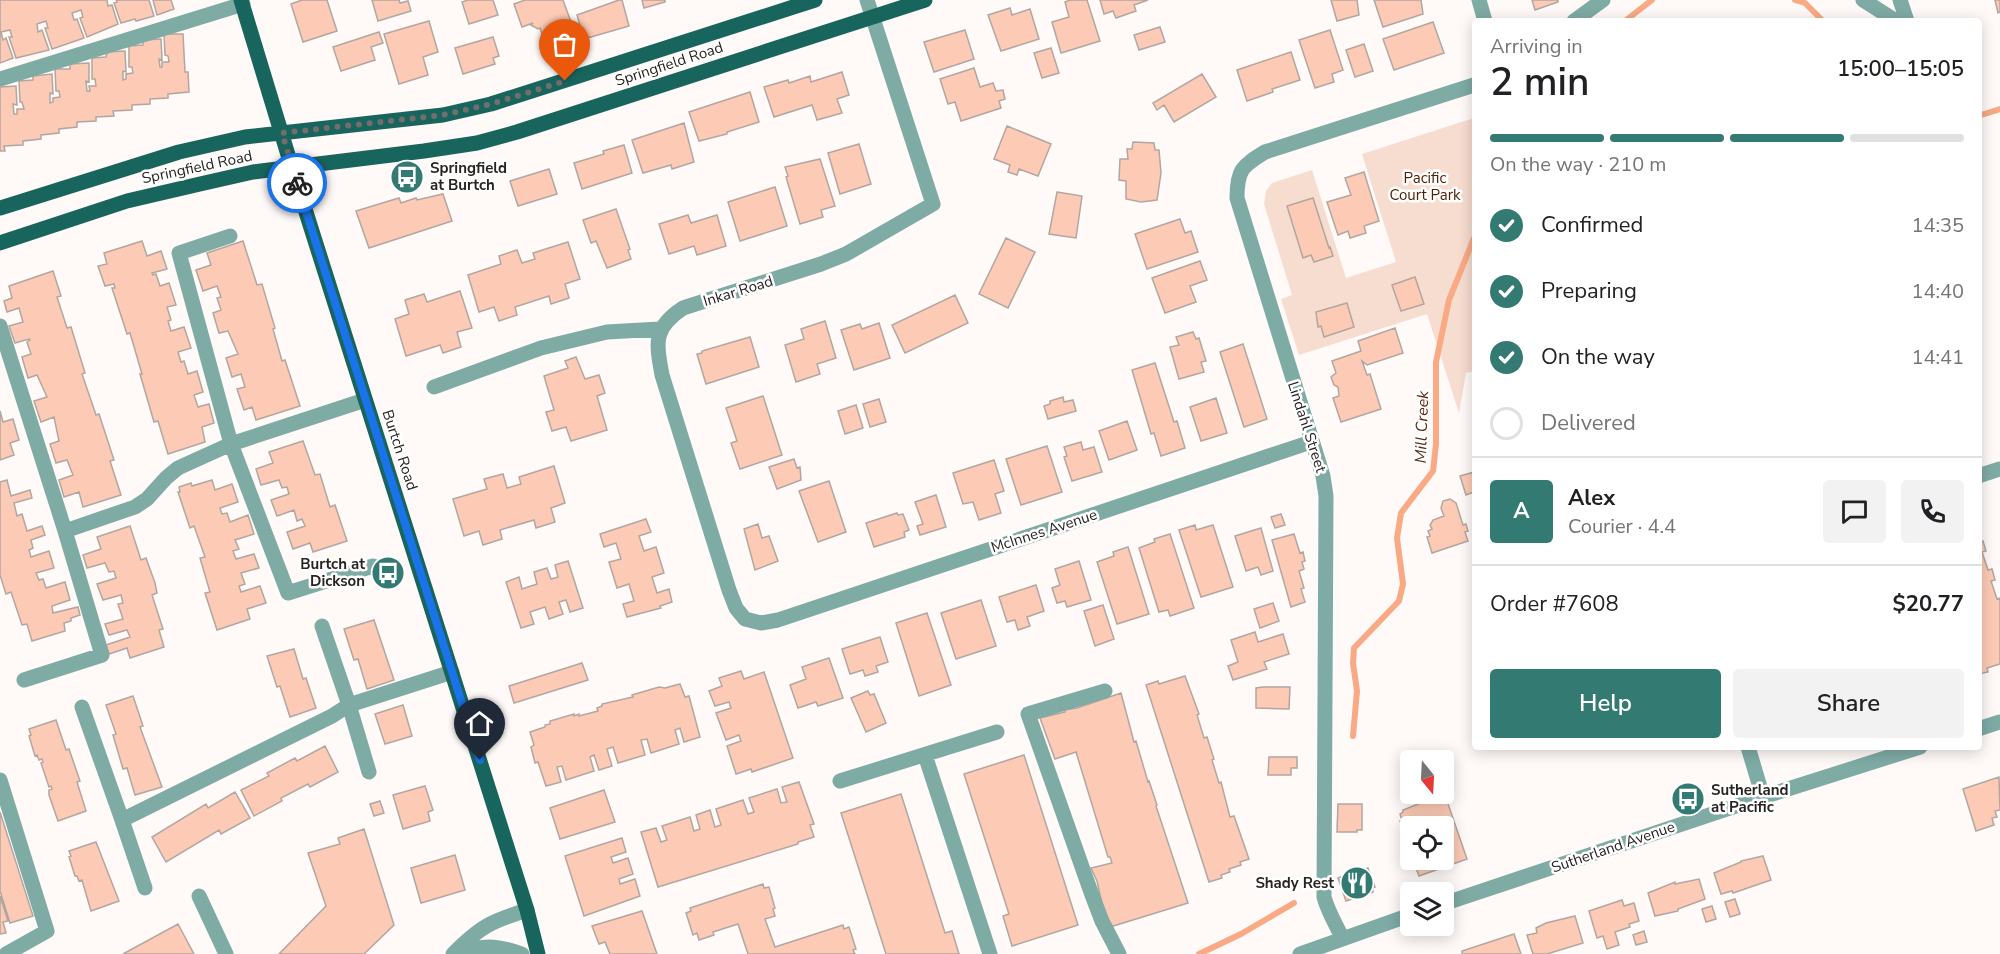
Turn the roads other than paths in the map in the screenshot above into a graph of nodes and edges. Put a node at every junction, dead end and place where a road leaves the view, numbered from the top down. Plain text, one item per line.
1 (815, 0) edge
2 (867, 0) edge
3 (925, 0) edge
4 (1479, 0) edge
5 (1604, 0) edge
6 (1863, 0) edge
7 (1900, 0) edge
8 (242, 2) edge
9 (873, 17) junction
10 (1484, 18) edge
11 (1578, 18) edge
12 (1891, 18) edge
13 (1906, 18) edge
14 (0, 79) edge
15 (1472, 86) edge
16 (282, 133) junction
17 (292, 168) junction
18 (0, 208) edge
19 (230, 236) dead end
20 (0, 243) edge
21 (0, 326) edge
22 (660, 329) junction
23 (434, 387) dead end
24 (365, 400) junction
25 (1311, 442) junction
26 (231, 444) junction
27 (2000, 469) edge
28 (1982, 475) edge
29 (64, 531) junction
30 (373, 566) dead end
31 (322, 626) dead end
32 (452, 672) junction
33 (24, 680) dead end
34 (1105, 691) dead end
35 (349, 705) junction
36 (82, 707) dead end
37 (2000, 722) edge
38 (1982, 728) edge
39 (998, 732) dead end
40 (1749, 750) edge
41 (1911, 750) edge
42 (925, 755) junction
43 (369, 772) dead end
44 (0, 780) edge
45 (840, 781) dead end
46 (1763, 797) junction
47 (122, 820) junction
48 (145, 888) dead end
49 (199, 896) dead end
50 (1454, 900) edge
51 (527, 910) junction
52 (1400, 918) edge
53 (1342, 938) junction
54 (6, 954) edge
55 (226, 954) edge
56 (453, 954) edge
57 (465, 954) edge
58 (522, 954) edge
59 (538, 954) edge
60 (546, 954) edge
61 (990, 954) edge
62 (1119, 954) edge
63 (1300, 954) edge

1 - 16 main road, Springfield Road
2 - 9 street, Inkar Road
3 - 9 main road, Springfield Road
4 - 10 street
5 - 11 street
6 - 12 street
7 - 13 street
8 - 14 street
8 - 16 main road, Burtch Road
9 - 17 main road, Springfield Road
9 - 22 street, Inkar Road
15 - 25 street, Lindahl Street
16 - 17 main road, Burtch Road
16 - 18 main road, Springfield Road
17 - 20 main road, Springfield Road
17 - 24 main road, Burtch Road
19 - 26 street
21 - 29 street
22 - 23 street
22 - 25 street, McInnes Avenue
24 - 26 street
24 - 32 main road, Burtch Road
25 - 53 street, Lindahl Street
26 - 29 street
26 - 30 street
27 - 28 street
29 - 33 street
31 - 35 street
32 - 35 street
32 - 51 main road, Burtch Road
34 - 62 street
35 - 43 street
35 - 47 street
36 - 47 street
37 - 38 street
39 - 42 street
40 - 46 street
41 - 46 street, Sutherland Avenue
42 - 45 street
42 - 61 street
44 - 54 street
46 - 50 street, Sutherland Avenue
47 - 48 street
49 - 55 street
51 - 56 street
51 - 59 main road, Burtch Road
51 - 60 main road, Burtch Road
52 - 53 street
53 - 63 street
57 - 58 street

